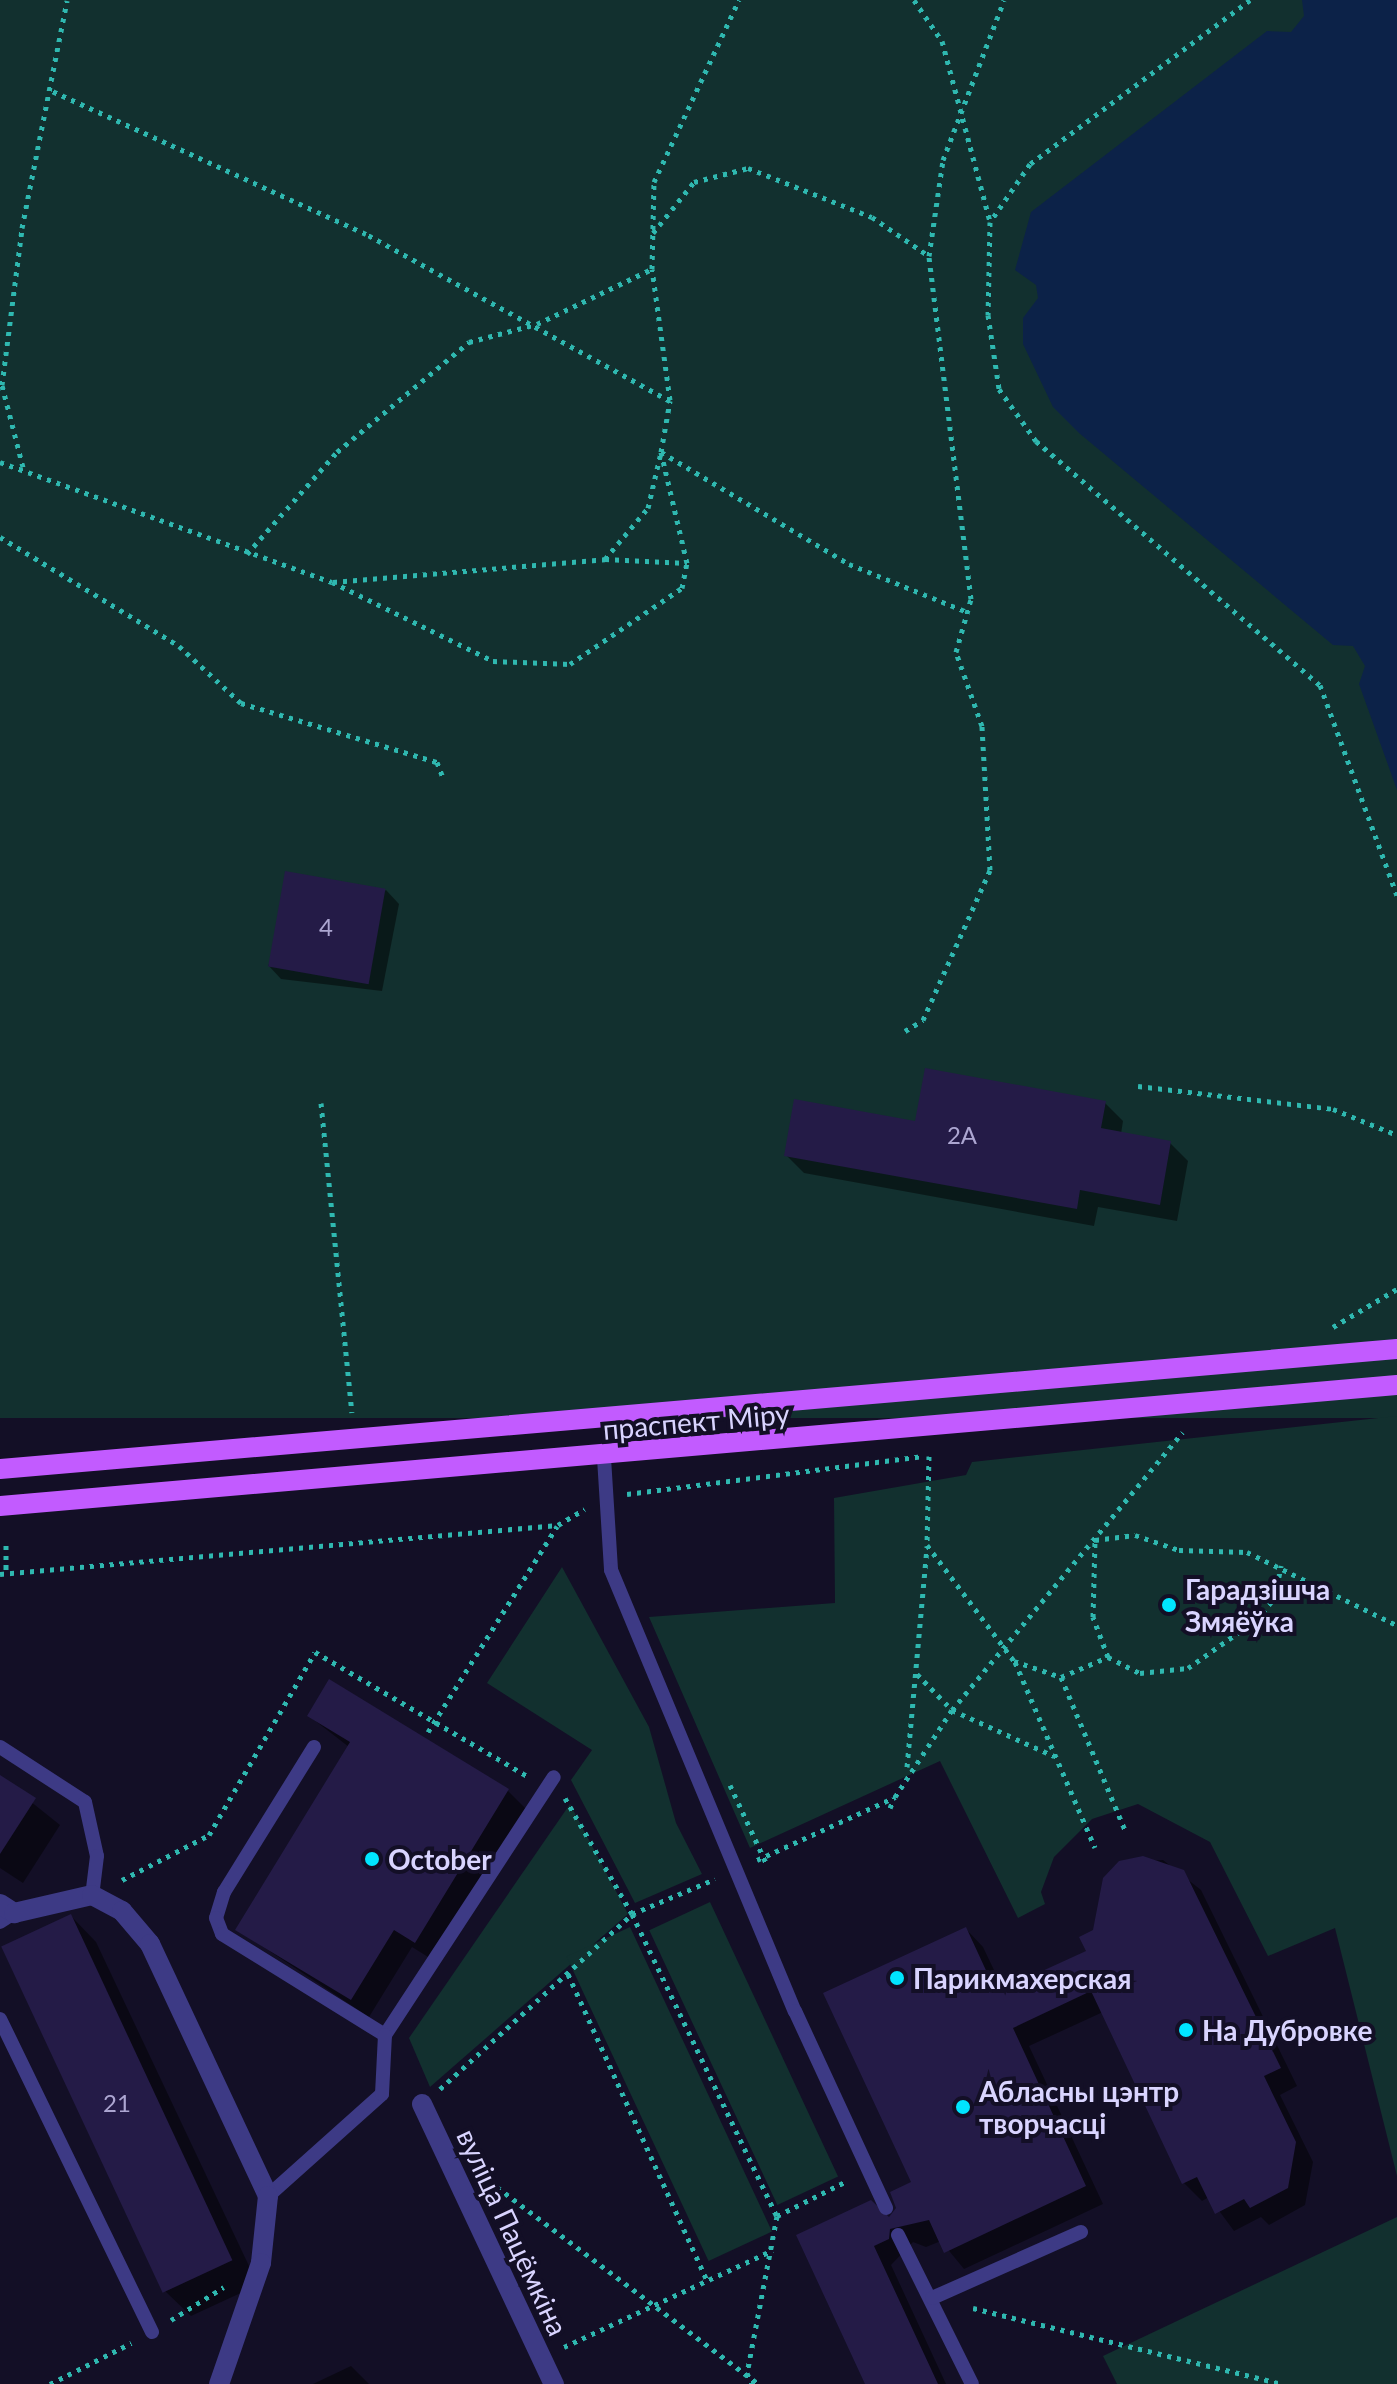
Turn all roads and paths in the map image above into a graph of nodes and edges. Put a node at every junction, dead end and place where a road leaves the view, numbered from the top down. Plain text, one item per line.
1 (67, 0) edge
2 (739, 0) edge
3 (914, 0) edge
4 (1002, 0) edge
5 (1250, 0) edge
6 (50, 90) junction
7 (961, 102) junction
8 (990, 222) junction
9 (653, 234) junction
10 (929, 256) junction
11 (652, 269) junction
12 (537, 324) junction
13 (1, 386) edge
14 (670, 401) junction
15 (661, 452) junction
16 (0, 462) edge
17 (23, 468) junction
18 (0, 537) edge
19 (247, 554) junction
20 (605, 559) junction
21 (687, 563) junction
22 (332, 582) junction
23 (967, 612) junction
24 (443, 778) dead end
25 (1397, 895) edge
26 (905, 1031) dead end
27 (1138, 1086) dead end
28 (321, 1103) dead end
29 (1397, 1135) edge
30 (1397, 1289) edge
31 (1331, 1328) dead end
32 (1397, 1349) edge
33 (1387, 1386) edge
34 (352, 1413) dead end
35 (1199, 1429) dead end
36 (1184, 1431) junction
37 (1169, 1432) dead end
38 (944, 1454) dead end
39 (929, 1456) junction
40 (604, 1458) junction
41 (0, 1469) edge
42 (604, 1496) junction
43 (0, 1506) edge
44 (558, 1525) junction
45 (1095, 1540) junction
46 (6, 1545) dead end
47 (927, 1545) junction
48 (1281, 1566) junction
49 (3, 1574) edge
50 (1397, 1625) edge
51 (1007, 1643) junction
52 (1108, 1657) junction
53 (1014, 1661) junction
54 (916, 1673) junction
55 (1061, 1677) junction
56 (952, 1710) junction
57 (437, 1719) junction
58 (428, 1732) dead end
59 (0, 1747) edge
60 (314, 1747) dead end
61 (1056, 1757) junction
62 (907, 1769) junction
63 (554, 1777) dead end
64 (895, 1797) junction
65 (890, 1808) dead end
66 (1125, 1830) dead end
67 (1095, 1848) dead end
68 (763, 1858) junction
69 (767, 1865) dead end
70 (736, 1871) junction
71 (135, 1873) dead end
72 (92, 1895) junction
73 (5, 1913) edge
74 (632, 1914) junction
75 (568, 1974) junction
76 (0, 2019) edge
77 (385, 2035) junction
78 (422, 2104) joint
79 (868, 2171) junction
80 (484, 2176) dead end
81 (268, 2196) junction
82 (886, 2208) dead end
83 (777, 2216) junction
84 (1081, 2232) dead end
85 (898, 2235) dead end
86 (773, 2250) junction
87 (708, 2283) junction
88 (932, 2298) junction
89 (662, 2307) junction
90 (152, 2332) dead end
91 (541, 2357) junction
92 (747, 2373) junction
93 (219, 2384) edge
94 (554, 2384) edge
95 (752, 2384) edge
96 (758, 2384) edge
97 (972, 2384) edge
98 (1282, 2384) edge

1 - 6 path
2 - 9 path
3 - 7 path
4 - 7 path
5 - 8 path
6 - 12 path
6 - 13 path
7 - 8 path
7 - 10 path
8 - 25 path
9 - 10 path
9 - 11 path
10 - 23 path
11 - 12 path
11 - 14 path
12 - 14 path
12 - 19 path
13 - 17 path
14 - 15 path
15 - 20 path
15 - 21 path
15 - 23 path
16 - 17 path
17 - 19 path
18 - 24 path
19 - 22 path
20 - 21 path
20 - 22 path
21 - 22 path
23 - 26 path
27 - 29 path
28 - 34 path
30 - 31 path
32 - 41 main road, праспект Міру
33 - 40 main road, праспект Міру
35 - 36 path
36 - 37 path
36 - 45 path
38 - 39 path
39 - 42 path
39 - 47 path
40 - 42 lane
40 - 43 main road, праспект Міру
42 - 44 path
42 - 70 lane
44 - 49 path
44 - 57 path
45 - 48 path
45 - 51 path
45 - 52 path
46 - 49 path
47 - 51 path
47 - 54 path
48 - 50 path
48 - 52 path
51 - 53 path
51 - 56 path
52 - 55 path
53 - 55 path
53 - 61 path
54 - 56 path
54 - 62 path
55 - 66 path
56 - 61 path
56 - 62 path
57 - 58 path
57 - 71 path
59 - 72 lane
60 - 77 lane
61 - 67 path
62 - 64 path
63 - 77 lane
64 - 65 path
64 - 68 path
68 - 69 path
68 - 70 path
70 - 74 path
70 - 79 lane
72 - 73 street
72 - 81 street
74 - 75 path
74 - 83 path
75 - 78 path
75 - 87 path
76 - 90 lane
77 - 81 lane
78 - 91 street, вуліца Пацёмкіна
79 - 82 lane
79 - 83 path
80 - 89 path
81 - 93 street
83 - 86 path
84 - 88 lane
85 - 88 lane
86 - 87 path
86 - 92 path
87 - 89 path
88 - 97 lane
88 - 98 path
89 - 91 path
89 - 92 path
91 - 94 street, вуліца Пацёмкіна
92 - 95 path
92 - 96 path

